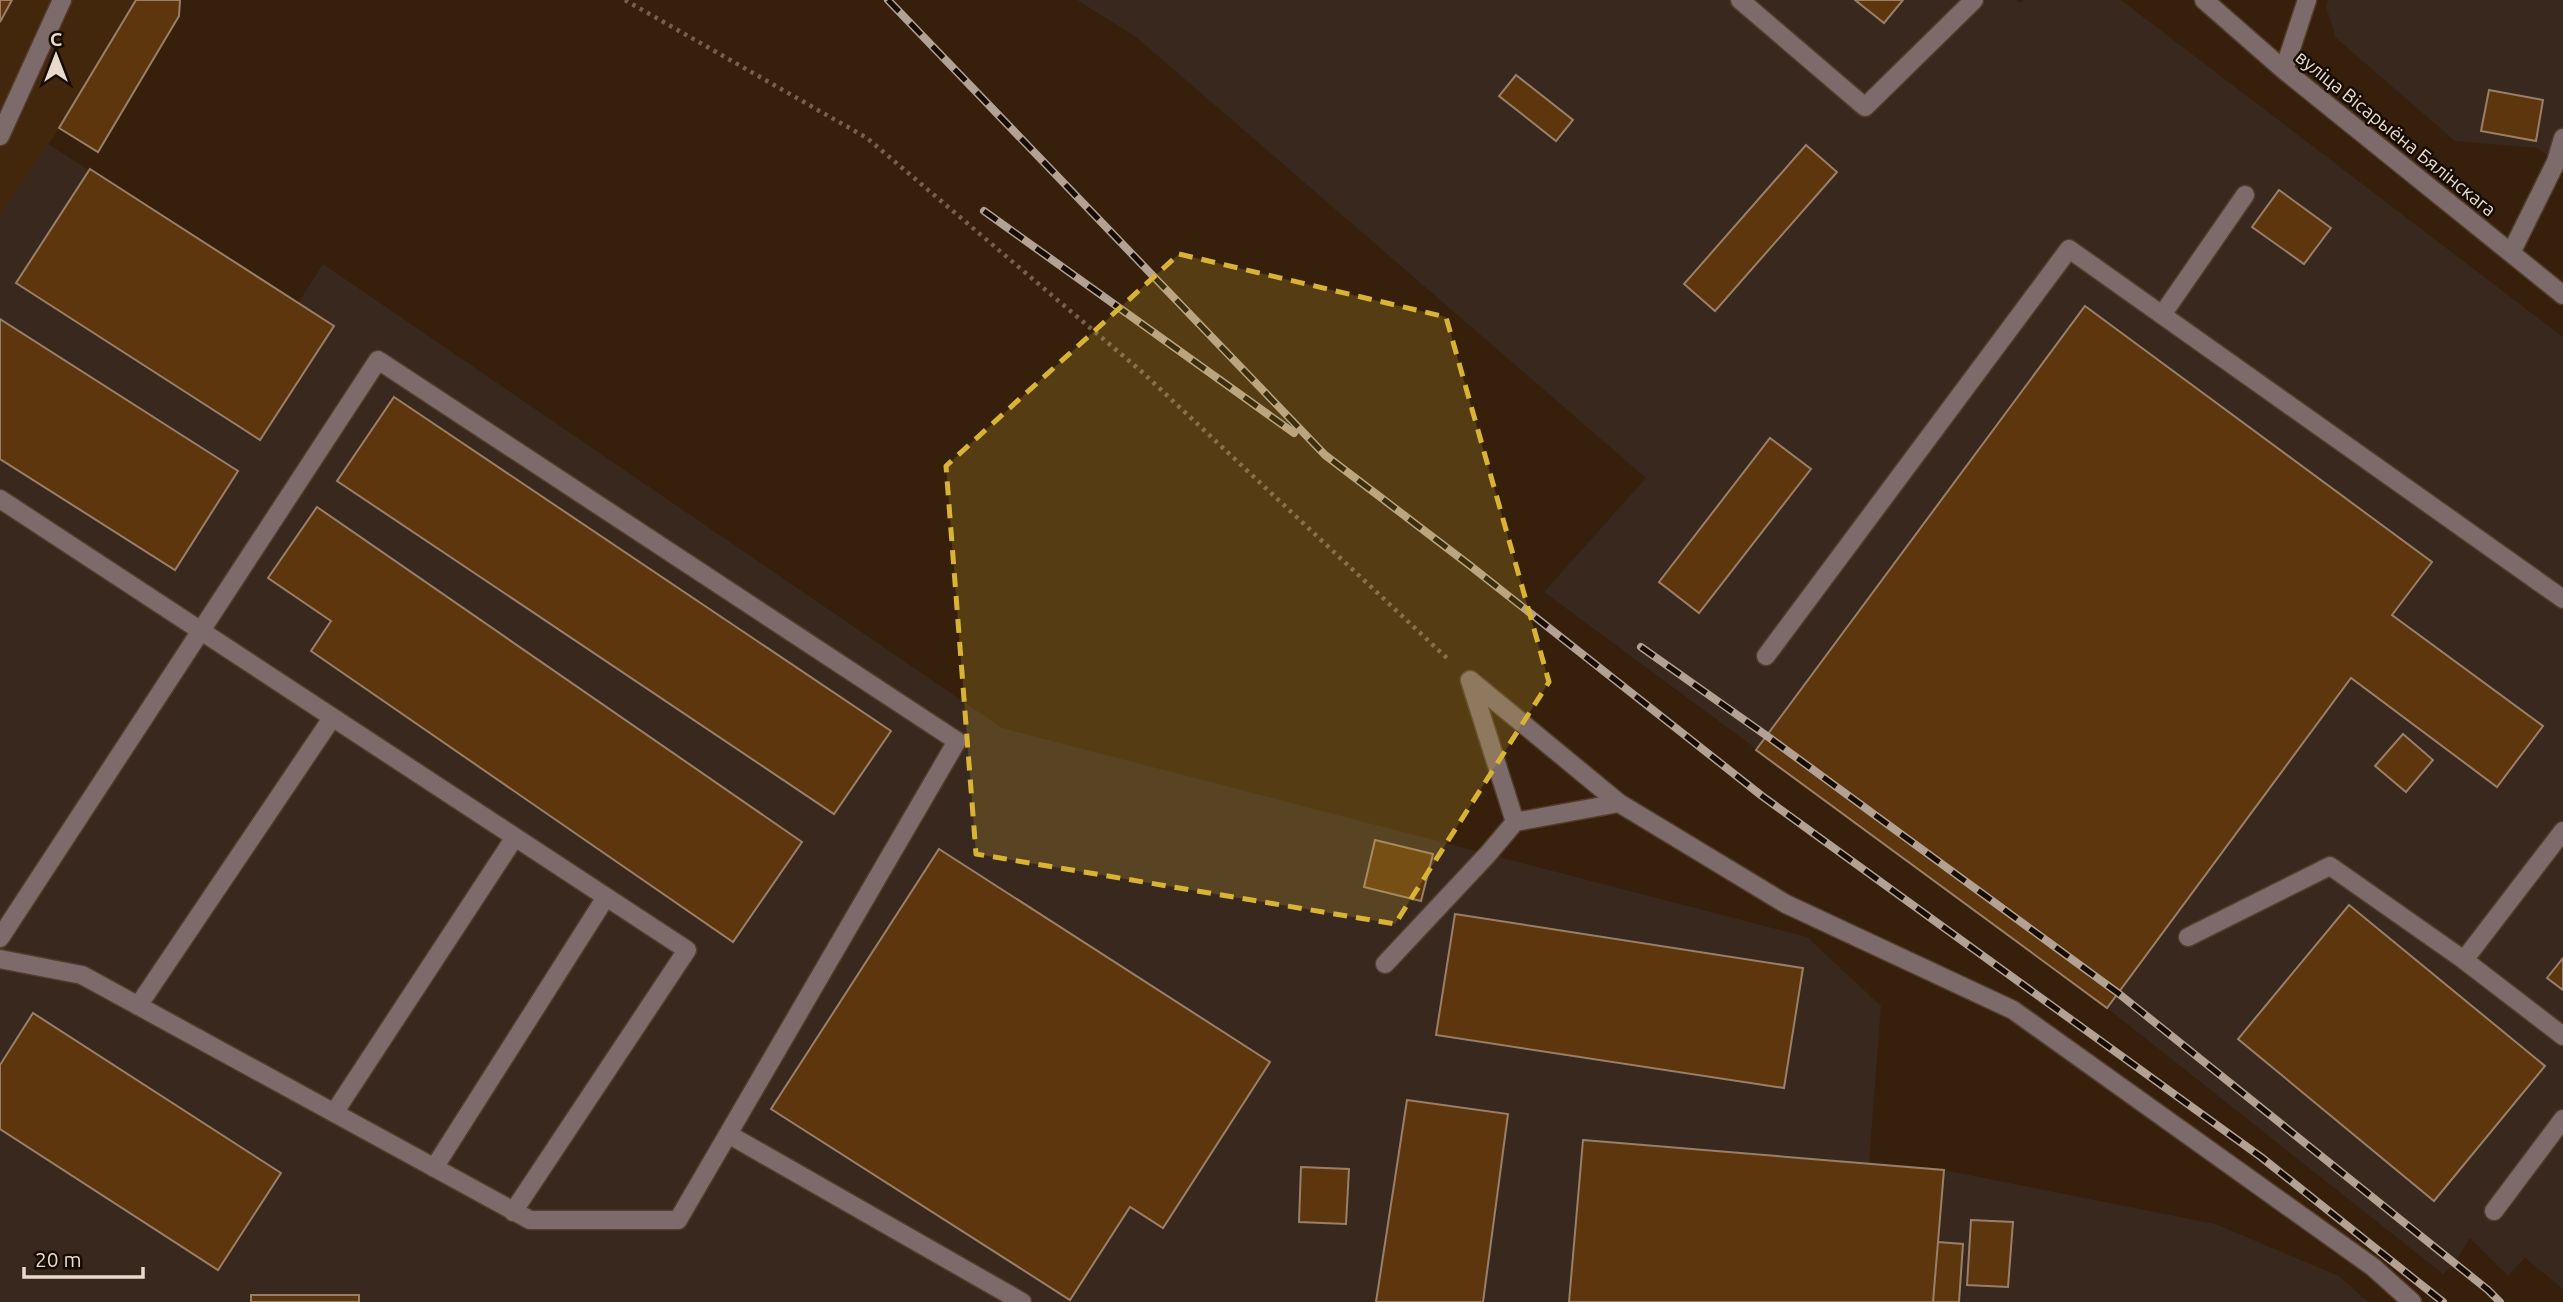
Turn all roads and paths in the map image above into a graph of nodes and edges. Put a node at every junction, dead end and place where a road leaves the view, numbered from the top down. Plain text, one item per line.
1 (62, 0) edge
2 (625, 0) edge
3 (1741, 0) edge
4 (1974, 0) edge
5 (2204, 0) edge
6 (2307, 0) edge
7 (2284, 70) junction
8 (0, 136) edge
9 (2563, 138) edge
10 (2245, 195) dead end
11 (2511, 253) junction
12 (2563, 295) edge
13 (2162, 315) junction
14 (0, 499) edge
15 (2563, 598) edge
16 (201, 631) junction
17 (1766, 656) dead end
18 (1471, 680) junction
19 (332, 718) junction
20 (1619, 803) junction
21 (1515, 822) junction
22 (2563, 831) edge
23 (515, 837) junction
24 (606, 897) junction
25 (2188, 937) dead end
26 (0, 938) edge
27 (0, 960) edge
28 (2464, 960) junction
29 (1385, 964) dead end
30 (138, 1006) junction
31 (2563, 1036) edge
32 (334, 1113) junction
33 (2563, 1119) edge
34 (728, 1134) junction
35 (434, 1168) junction
36 (2494, 1211) dead end
37 (513, 1212) junction
38 (1022, 1302) edge
39 (2412, 1302) edge

1 - 8 street
2 - 18 path
3 - 4 street
5 - 7 street, вуліца Вісарыёна Бялінскага
6 - 7 street
7 - 11 street, вуліца Вісарыёна Бялінскага
9 - 11 street
10 - 13 street
11 - 12 street, вуліца Вісарыёна Бялінскага
13 - 15 street
13 - 17 street
14 - 16 street
16 - 19 street
16 - 26 street
16 - 34 street
18 - 20 street
18 - 21 street
19 - 23 street
19 - 30 street
20 - 21 street
20 - 39 street
21 - 29 street
22 - 28 street
23 - 24 street
23 - 32 street
24 - 35 street
24 - 37 street
25 - 28 street
27 - 30 street
28 - 31 street
30 - 32 street
32 - 35 street
33 - 36 street
34 - 37 street
34 - 38 street
35 - 37 street

